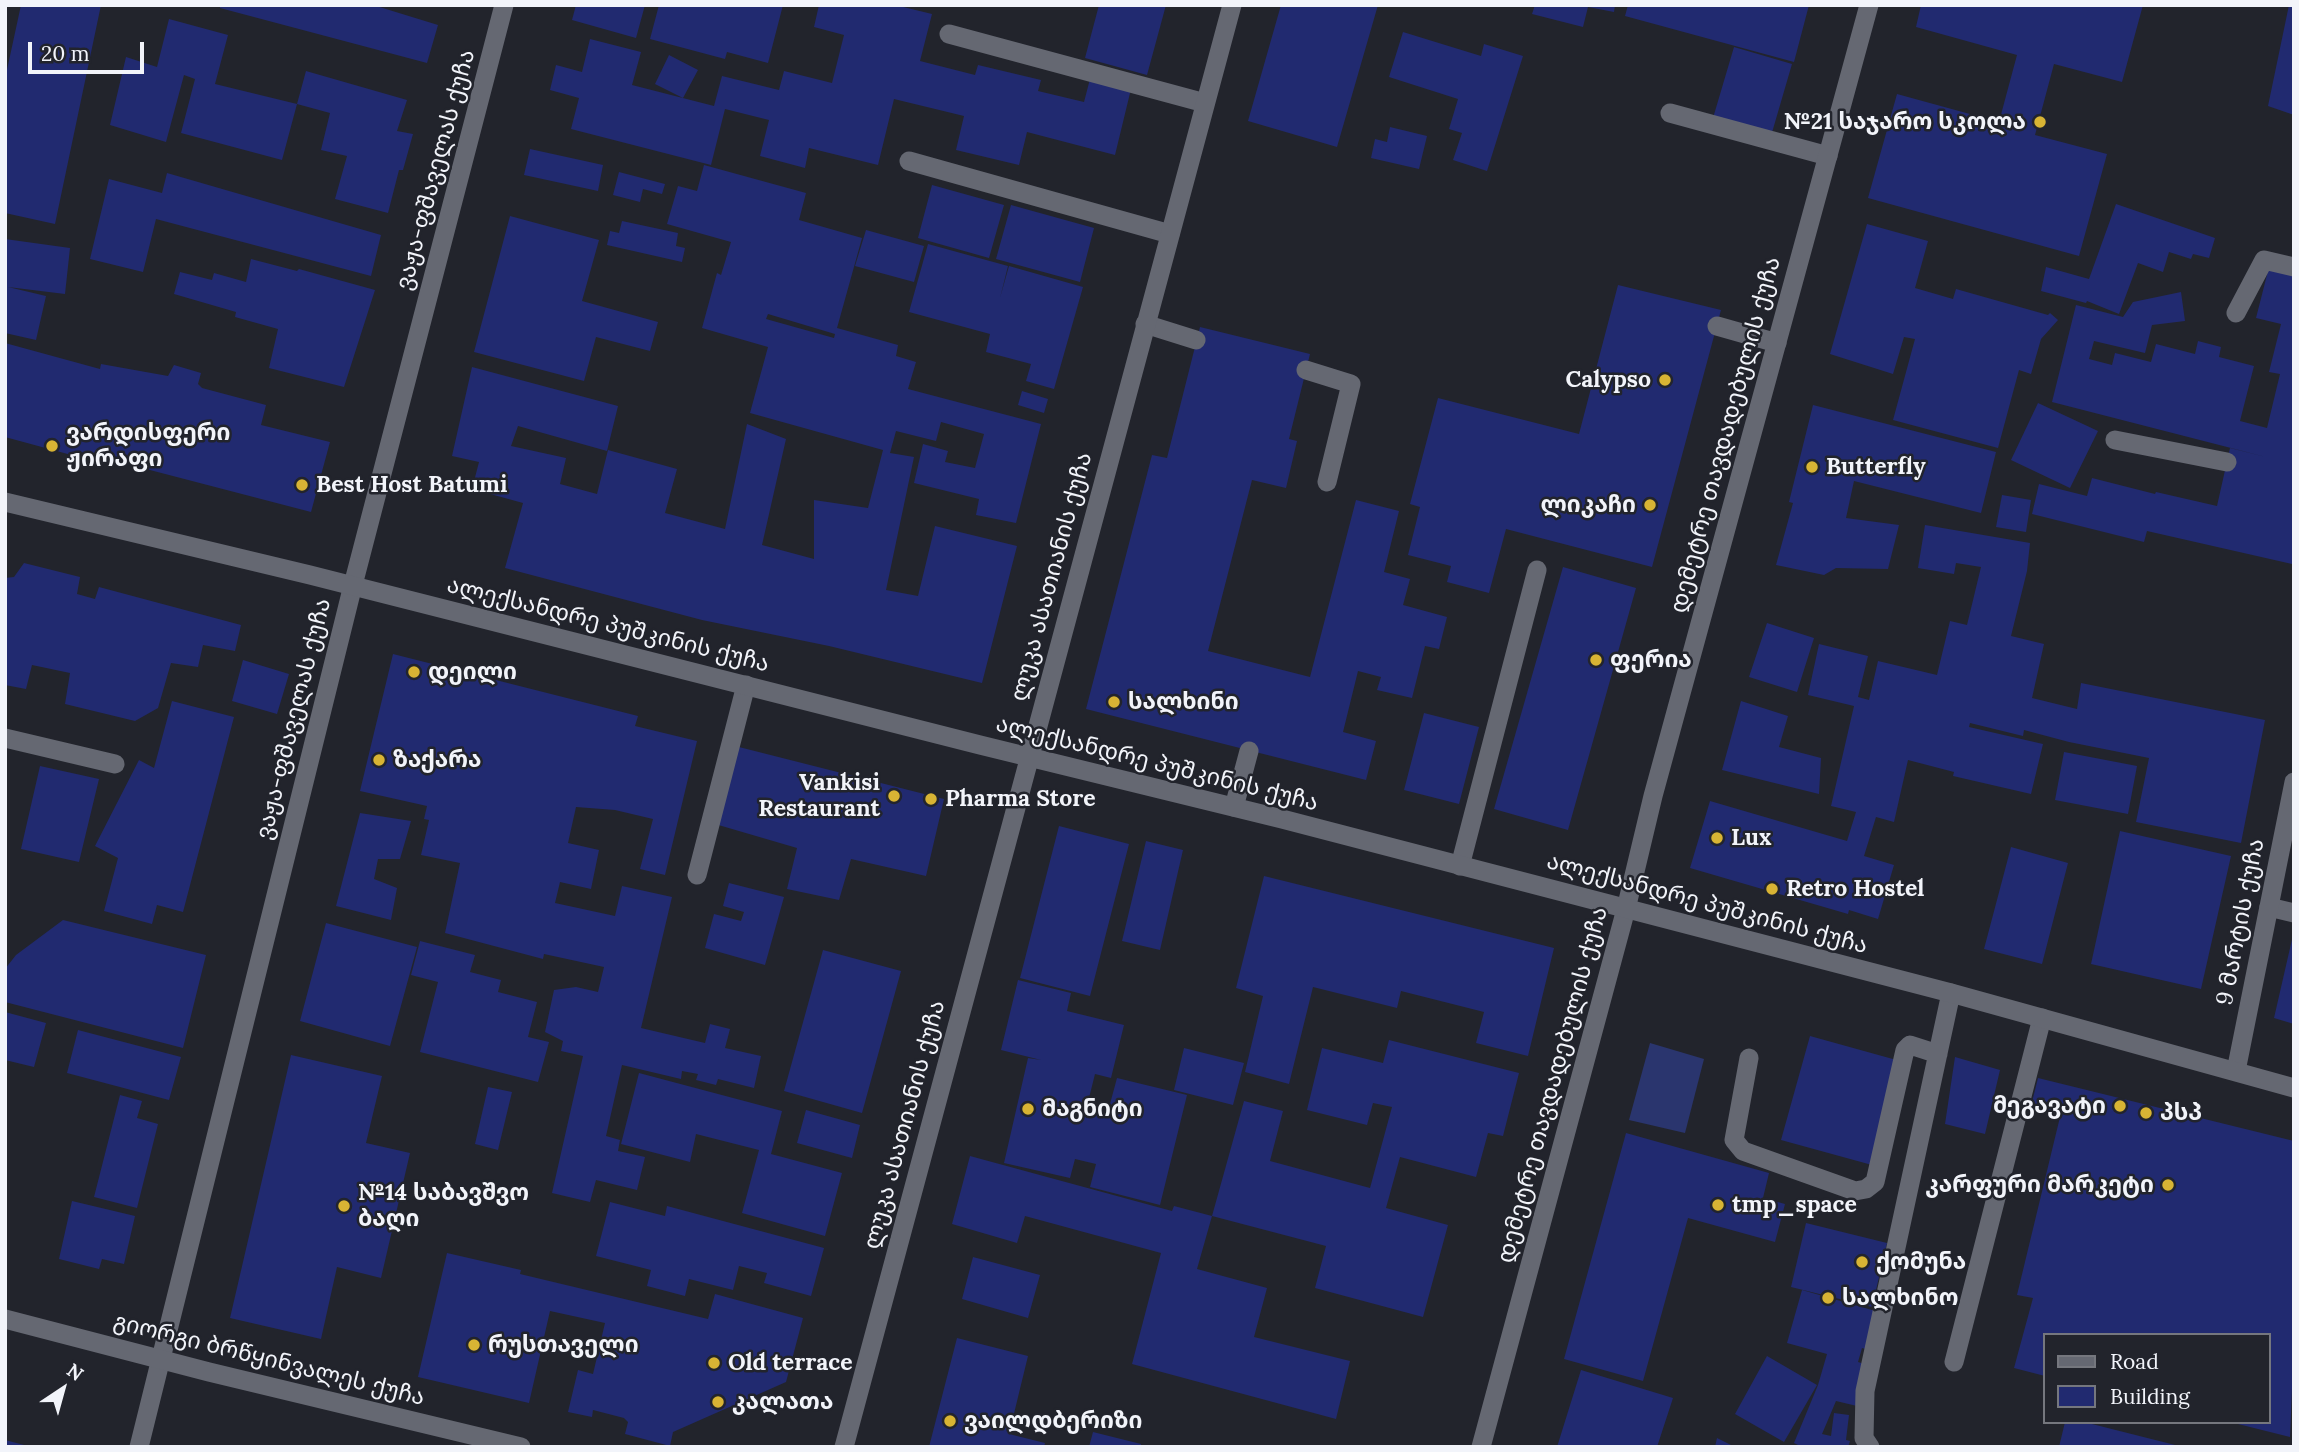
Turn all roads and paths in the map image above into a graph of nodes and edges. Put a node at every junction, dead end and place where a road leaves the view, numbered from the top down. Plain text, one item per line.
1 (504, 5) edge
2 (1232, 5) edge
3 (1869, 5) edge
4 (948, 34) dead end
5 (1205, 103) junction
6 (1670, 114) dead end
7 (1828, 156) junction
8 (909, 161) dead end
9 (1170, 234) junction
10 (2294, 267) edge
11 (2236, 313) dead end
12 (1145, 324) junction
13 (1717, 326) dead end
14 (1196, 340) dead end
15 (1777, 343) junction
16 (1306, 370) dead end
17 (2115, 440) dead end
18 (2227, 462) dead end
19 (1328, 482) dead end
20 (5, 502) edge
21 (1538, 570) dead end
22 (353, 585) junction
23 (746, 685) junction
24 (5, 738) edge
25 (1249, 751) dead end
26 (1028, 757) junction
27 (115, 764) dead end
28 (2294, 782) edge
29 (1234, 807) junction
30 (1460, 866) junction
31 (697, 876) dead end
32 (2269, 906) junction
33 (1626, 909) junction
34 (2294, 913) edge
35 (1951, 993) junction
36 (2042, 1018) junction
37 (1938, 1054) junction
38 (1749, 1058) dead end
39 (2236, 1071) junction
40 (2294, 1087) edge
41 (5, 1319) edge
42 (160, 1359) junction
43 (1954, 1362) dead end
44 (139, 1447) edge
45 (521, 1447) edge
46 (844, 1447) edge
47 (1481, 1447) edge
48 (1870, 1447) edge

1 - 22 street, ვაჟა-ფშაველას ქუჩა
2 - 5 street, ლუკა ასათიანის ქუჩა
3 - 7 street, დემეტრე თავდადებულის ქუჩა
4 - 5 street
5 - 9 street, ლუკა ასათიანის ქუჩა
6 - 7 street
7 - 15 street, დემეტრე თავდადებულის ქუჩა
8 - 9 street
9 - 12 street, ლუკა ასათიანის ქუჩა
10 - 11 street
12 - 14 street
12 - 26 street, ლუკა ასათიანის ქუჩა
13 - 15 street
15 - 33 street, დემეტრე თავდადებულის ქუჩა
16 - 19 street
17 - 18 street
20 - 22 street, ალექსანდრე პუშკინის ქუჩა
21 - 30 street
22 - 23 street, ალექსანდრე პუშკინის ქუჩა
22 - 42 street, ვაჟა-ფშაველას ქუჩა
23 - 26 street, ალექსანდრე პუშკინის ქუჩა
23 - 31 street
24 - 27 street
25 - 29 street
26 - 29 street, ალექსანდრე პუშკინის ქუჩა
26 - 46 street, ლუკა ასათიანის ქუჩა
28 - 32 street, 9 მარტის ქუჩა
29 - 30 street, ალექსანდრე პუშკინის ქუჩა
30 - 33 street, ალექსანდრე პუშკინის ქუჩა
32 - 34 street
32 - 39 street, 9 მარტის ქუჩა
33 - 35 street, ალექსანდრე პუშკინის ქუჩა
33 - 47 street, დემეტრე თავდადებულის ქუჩა
35 - 36 street, ალექსანდრე პუშკინის ქუჩა
35 - 37 street
36 - 39 street, ალექსანდრე პუშკინის ქუჩა
36 - 43 street
37 - 38 street
37 - 48 street
39 - 40 street, ალექსანდრე პუშკინის ქუჩა
41 - 42 street, გიორგი ბრწყინვალეს ქუჩა
42 - 44 street, ვაჟა-ფშაველას ქუჩა
42 - 45 street, გიორგი ბრწყინვალეს ქუჩა

